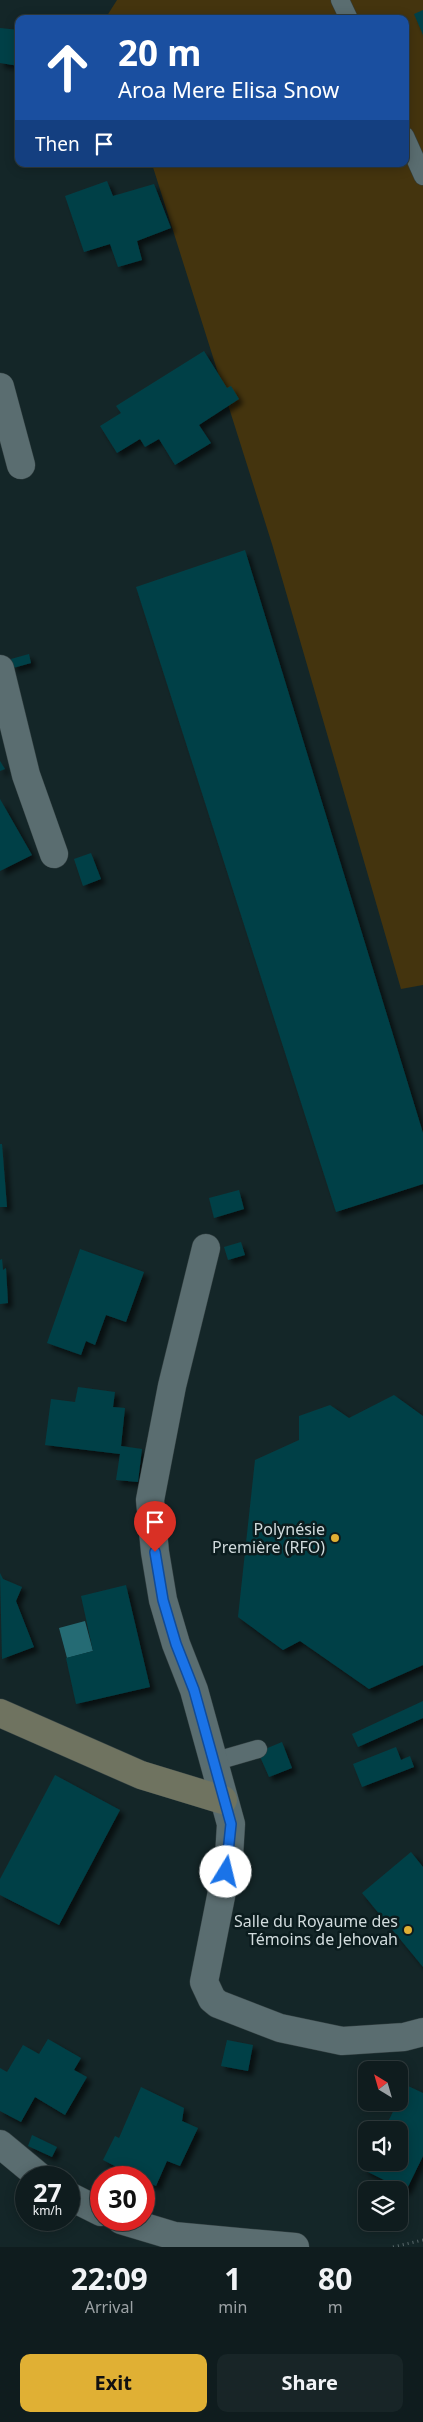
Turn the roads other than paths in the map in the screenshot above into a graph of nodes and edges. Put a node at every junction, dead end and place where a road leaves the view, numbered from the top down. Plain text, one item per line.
1 (340, 0) edge
2 (347, 15) edge
3 (409, 145) edge
4 (423, 176) edge
5 (0, 387) edge
6 (21, 465) dead end
7 (0, 669) edge
8 (54, 854) dead end
9 (206, 1248) dead end
10 (0, 1713) edge
11 (258, 1749) dead end
12 (213, 1762) junction
13 (223, 1800) junction
14 (423, 2032) edge
15 (0, 2144) edge
16 (27, 2166) edge
17 (155, 2230) edge
18 (295, 2247) edge

1 - 2 lane
3 - 4 lane
5 - 6 street
7 - 8 street
9 - 12 street
10 - 13 street
11 - 12 lane
12 - 13 street
13 - 14 street
15 - 16 street
17 - 18 street

